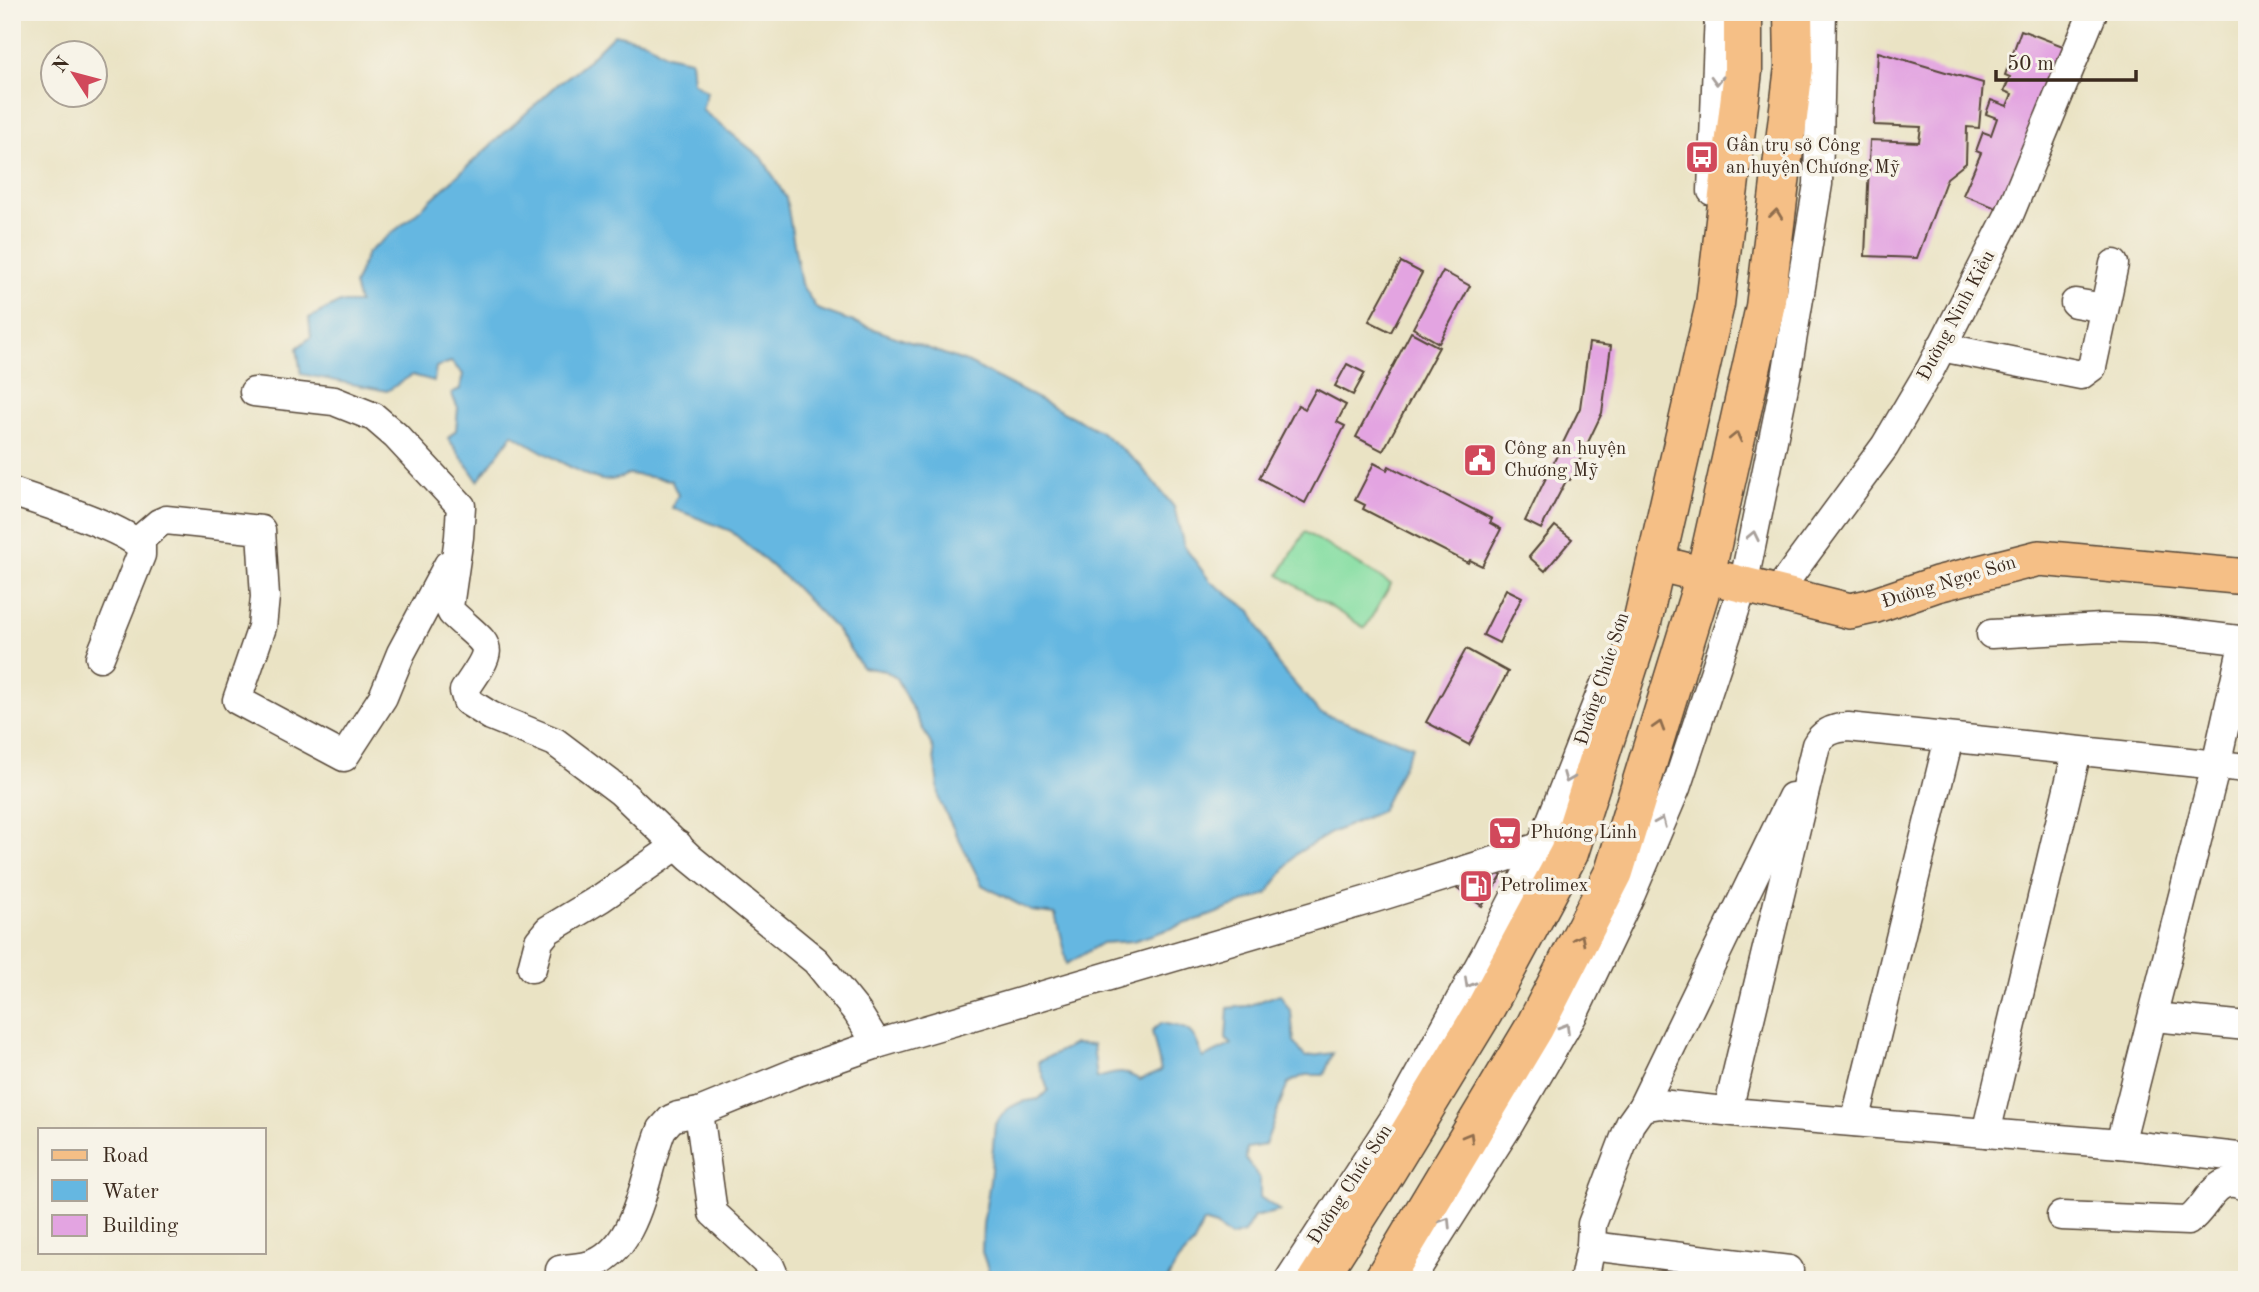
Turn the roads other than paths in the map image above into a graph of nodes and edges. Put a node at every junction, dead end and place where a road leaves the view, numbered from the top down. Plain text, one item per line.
1 (1719, 12) edge
2 (1743, 12) edge
3 (1793, 12) edge
4 (1822, 12) edge
5 (2093, 12) edge
6 (2114, 264) dead end
7 (2075, 303) dead end
8 (2104, 308) junction
9 (1941, 347) junction
10 (254, 392) dead end
11 (12, 492) edge
12 (137, 542) junction
13 (457, 547) junction
14 (1656, 563) junction
15 (1705, 576) junction
16 (2247, 577) edge
17 (1743, 586) junction
18 (1776, 594) junction
19 (1991, 634) dead end
20 (2246, 641) edge
21 (100, 657) dead end
22 (1949, 738) junction
23 (1816, 745) junction
24 (2077, 751) junction
25 (2217, 765) junction
26 (2247, 768) edge
27 (1558, 841) junction
28 (678, 845) junction
29 (531, 968) dead end
30 (2154, 1017) junction
31 (2247, 1026) edge
32 (877, 1044) junction
33 (1642, 1107) junction
34 (1728, 1110) junction
35 (699, 1112) junction
36 (1855, 1122) junction
37 (1986, 1133) junction
38 (2120, 1144) junction
39 (2247, 1158) edge
40 (2247, 1187) edge
41 (2061, 1216) dead end
42 (1591, 1246) junction
43 (560, 1270) dead end
44 (1789, 1270) dead end
45 (776, 1280) edge
46 (1289, 1280) edge
47 (1317, 1280) edge
48 (1383, 1280) edge
49 (1410, 1280) edge
50 (1584, 1280) edge

1 -> 27 street, Đường Chúc Sơn
2 - 14 highway, Đường Chúc Sơn
15 -> 3 highway
17 -> 4 street
5 - 9 street, Đường Ninh Kiều
6 - 8 street
7 - 8 street
8 - 9 street
9 - 18 street, Đường Ninh Kiều
10 - 13 street
11 - 12 street
12 - 13 street
12 - 21 street
13 - 28 street
14 - 15 main road, Đường Ngọc Sơn
14 - 27 highway, Đường Chúc Sơn
15 - 17 main road, Đường Ngọc Sơn
48 -> 15 highway
16 - 18 main road, Đường Ngọc Sơn
17 - 18 main road, Đường Ngọc Sơn
49 -> 17 street
19 - 20 street
20 - 25 street
22 - 23 street
22 - 24 street
22 - 36 street
23 - 33 street
23 - 34 street
24 - 25 street
24 - 37 street
25 - 26 street
25 - 30 street
27 - 32 street
27 -> 46 street, Đường Chúc Sơn
27 - 47 highway, Đường Chúc Sơn
28 - 29 street
28 - 32 street
30 - 31 street
30 - 38 street
32 - 35 street
33 - 34 street
33 - 42 street
34 - 36 street
35 - 43 street
35 - 45 street
36 - 37 street
37 - 38 street
38 - 39 street
40 - 41 street
42 - 44 street
42 - 50 street

